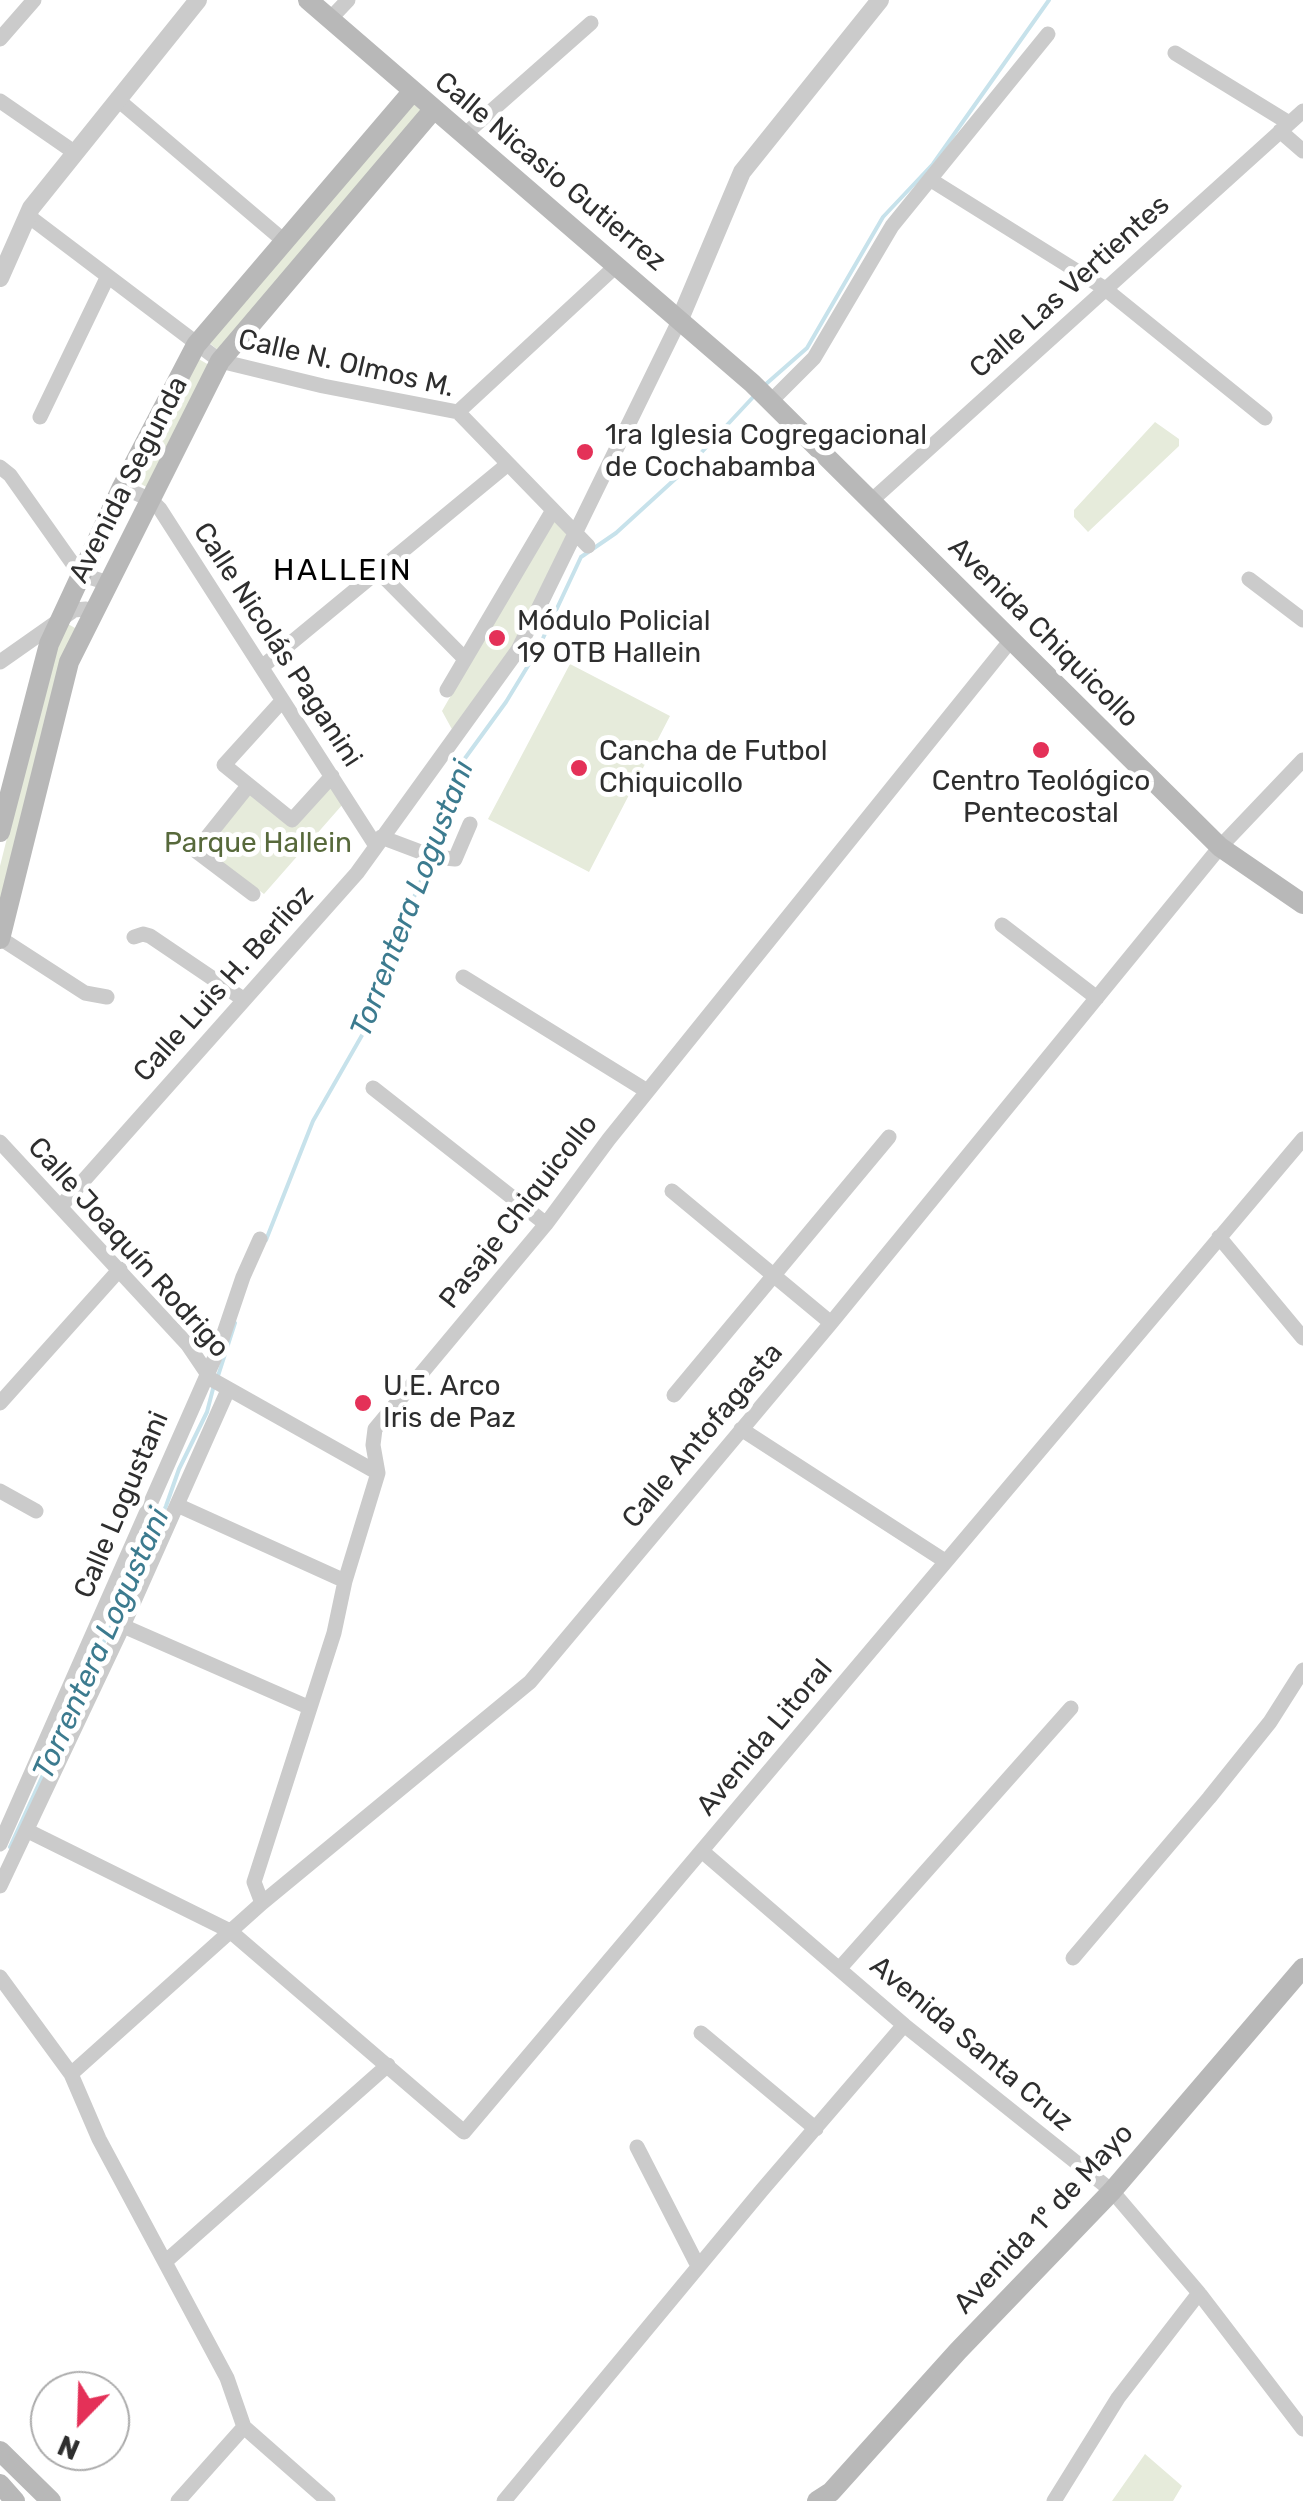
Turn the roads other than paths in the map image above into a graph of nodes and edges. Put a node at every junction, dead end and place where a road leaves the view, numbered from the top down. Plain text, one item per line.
1 (34, 0) edge
2 (198, 0) edge
3 (308, 0) edge
4 (348, 0) edge
5 (880, 0) edge
6 (330, 19) junction
7 (591, 23) dead end
8 (1048, 34) dead end
9 (0, 40) edge
10 (1175, 53) dead end
11 (412, 92) junction
12 (117, 99) junction
13 (7, 105) edge
14 (432, 110) junction
15 (1303, 110) edge
16 (0, 124) edge
17 (1285, 127) junction
18 (463, 136) junction
19 (74, 152) junction
20 (1303, 152) edge
21 (931, 180) junction
22 (27, 215) junction
23 (283, 240) junction
24 (616, 266) junction
25 (0, 278) edge
26 (107, 278) junction
27 (1104, 288) junction
28 (680, 319) junction
29 (196, 345) junction
30 (220, 361) junction
31 (764, 394) junction
32 (458, 412) junction
33 (40, 417) dead end
34 (1265, 418) dead end
35 (508, 464) junction
36 (0, 467) edge
37 (122, 487) junction
38 (151, 500) junction
39 (871, 501) junction
40 (552, 510) junction
41 (574, 532) junction
42 (588, 546) dead end
43 (378, 571) junction
44 (80, 574) junction
45 (1249, 578) dead end
46 (108, 583) junction
47 (93, 612) junction
48 (62, 618) junction
49 (1303, 620) edge
50 (1011, 640) junction
51 (465, 660) junction
52 (0, 662) edge
53 (262, 666) junction
54 (446, 690) dead end
55 (282, 701) junction
56 (1303, 760) edge
57 (332, 776) junction
58 (248, 786) junction
59 (470, 824) dead end
60 (0, 832) edge
61 (379, 842) junction
62 (1220, 847) junction
63 (253, 894) dead end
64 (1303, 904) edge
65 (1002, 924) dead end
66 (1, 931) edge
67 (134, 937) dead end
68 (464, 977) dead end
69 (106, 997) dead end
70 (1097, 998) junction
71 (243, 999) junction
72 (373, 1088) dead end
73 (647, 1091) junction
74 (890, 1137) dead end
75 (1303, 1140) edge
76 (0, 1142) edge
77 (672, 1191) dead end
78 (60, 1206) junction
79 (546, 1224) junction
80 (1219, 1237) junction
81 (260, 1239) dead end
82 (120, 1269) junction
83 (774, 1276) junction
84 (831, 1323) junction
85 (1303, 1338) edge
86 (216, 1382) junction
87 (674, 1395) dead end
88 (0, 1403) edge
89 (741, 1429) junction
90 (378, 1473) junction
91 (0, 1491) edge
92 (177, 1505) junction
93 (36, 1511) dead end
94 (945, 1561) junction
95 (345, 1581) junction
96 (122, 1626) junction
97 (1303, 1670) edge
98 (308, 1707) junction
99 (1071, 1708) dead end
100 (28, 1831) junction
101 (0, 1844) edge
102 (703, 1852) junction
103 (0, 1886) edge
104 (262, 1902) junction
105 (230, 1932) junction
106 (1072, 1958) dead end
107 (840, 1968) junction
108 (1303, 1968) edge
109 (0, 1977) edge
110 (904, 2025) junction
111 (702, 2033) dead end
112 (388, 2065) junction
113 (71, 2074) junction
114 (816, 2129) junction
115 (637, 2147) dead end
116 (1112, 2192) junction
117 (165, 2262) junction
118 (698, 2266) junction
119 (1200, 2292) junction
120 (244, 2426) junction
121 (1303, 2430) edge
122 (0, 2451) edge
123 (0, 2484) edge
124 (16, 2501) edge
125 (51, 2501) edge
126 (178, 2501) edge
127 (328, 2501) edge
128 (504, 2501) edge
129 (818, 2501) edge
130 (1054, 2501) edge

1 - 9 street
2 - 12 street
3 - 6 main road, Calle Nicasio Gutierrez
4 - 6 street
5 - 28 street
6 - 11 main road, Calle Nicasio Gutierrez
7 - 18 street
8 - 21 street
10 - 17 street
11 - 14 main road, Calle Nicasio Gutierrez
11 - 23 main road, Avenida Segunda
12 - 19 street
12 - 23 street
13 - 16 street
13 - 19 street
14 - 18 main road, Calle Nicasio Gutierrez
14 - 30 main road, Avenida Segunda
15 - 17 street, Calle Las Vertientes
17 - 20 street
17 - 27 street, Calle Las Vertientes
18 - 24 main road, Calle Nicasio Gutierrez
19 - 22 street
21 - 27 street
21 - 31 street
22 - 25 street
22 - 26 street, Calle N. Olmos M.
23 - 29 main road, Avenida Segunda
24 - 28 main road, Calle Nicasio Gutierrez
24 - 32 street
26 - 29 street, Calle N. Olmos M.
26 - 33 street
27 - 34 street
27 - 39 street, Calle Las Vertientes
28 - 31 main road, Calle Nicasio Gutierrez
28 - 41 street, Calle Luis H. Berlioz
29 - 30 street, Calle N. Olmos M.
29 - 37 main road, Avenida Segunda
30 - 32 street, Calle N. Olmos M.
30 - 38 main road, Avenida Segunda
31 - 39 main road, Avenida Chiquicollo
32 - 35 street, Calle N. Olmos M.
35 - 40 street, Calle N. Olmos M.
35 - 43 street
36 - 44 street
37 - 38 street, Calle Nicolás Paganini
37 - 44 main road, Avenida Segunda
38 - 46 main road, Avenida Segunda
38 - 53 street, Calle Nicolás Paganini
39 - 50 main road, Avenida Chiquicollo
40 - 41 street, Calle N. Olmos M.
40 - 51 street
41 - 42 street, Calle N. Olmos M.
41 - 61 street, Calle Luis H. Berlioz
43 - 51 street
43 - 53 street
44 - 46 street
44 - 48 main road, Avenida Segunda
45 - 49 street
46 - 47 main road, Avenida Segunda
47 - 48 street
47 - 66 main road, Avenida Segunda
48 - 52 street
48 - 60 main road, Avenida Segunda
50 - 62 main road, Avenida Chiquicollo
50 - 73 street, Pasaje Chiquicollo
51 - 54 street
53 - 55 street, Calle Nicolás Paganini
55 - 57 street, Calle Nicolás Paganini
55 - 58 street
56 - 62 street, Calle Antofagasta
57 - 58 street
57 - 61 street, Calle Nicolás Paganini
58 - 63 street
59 - 61 street
61 - 71 street, Calle Luis H. Berlioz
62 - 64 main road, Avenida Chiquicollo
62 - 70 street, Calle Antofagasta
65 - 70 street
66 - 69 street
67 - 71 street
68 - 73 street
70 - 84 street, Calle Antofagasta
71 - 78 street, Calle Luis H. Berlioz
72 - 79 street
73 - 79 street, Pasaje Chiquicollo
74 - 83 street
75 - 80 street, Avenida Litoral
76 - 78 street, Calle Joaquín Rodrigo
77 - 83 street
78 - 82 street, Calle Joaquín Rodrigo
79 - 90 street, Pasaje Chiquicollo
80 - 85 street
80 - 94 street, Avenida Litoral
81 - 86 street, Calle Logustani
82 - 86 street, Calle Joaquín Rodrigo
82 - 88 street
83 - 84 street
83 - 87 street
84 - 89 street, Calle Antofagasta
86 - 90 street, Calle Joaquín Rodrigo
86 - 92 street, Calle Logustani
86 - 101 street, Calle Logustani
89 - 94 street
89 - 104 street, Calle Antofagasta
90 - 95 street, Pasaje Chiquicollo
91 - 93 street
92 - 95 street
92 - 96 street, Calle Logustani
94 - 102 street, Avenida Litoral
95 - 98 street, Pasaje Chiquicollo
96 - 98 street
96 - 100 street, Calle Logustani
97 - 106 street
98 - 104 street, Pasaje Chiquicollo
99 - 107 street
100 - 103 street, Calle Logustani
100 - 105 street, Avenida Litoral
102 - 107 street, Avenida Santa Cruz
102 - 112 street, Avenida Litoral
104 - 105 street, Calle Antofagasta
105 - 112 street, Avenida Litoral
105 - 113 street, Calle Antofagasta
107 - 110 street, Avenida Santa Cruz
108 - 116 main road, Avenida 1º de Mayo
109 - 113 street
110 - 114 street
110 - 116 street, Avenida Santa Cruz
111 - 114 street
112 - 117 street
113 - 117 street
114 - 118 street
115 - 118 street
116 - 119 street, Avenida Santa Cruz
116 - 129 main road, Avenida 1º de Mayo
117 - 120 street
118 - 128 street
119 - 121 street, Avenida Santa Cruz
119 - 130 street
120 - 126 street
120 - 127 street
122 - 125 main road
123 - 124 main road

